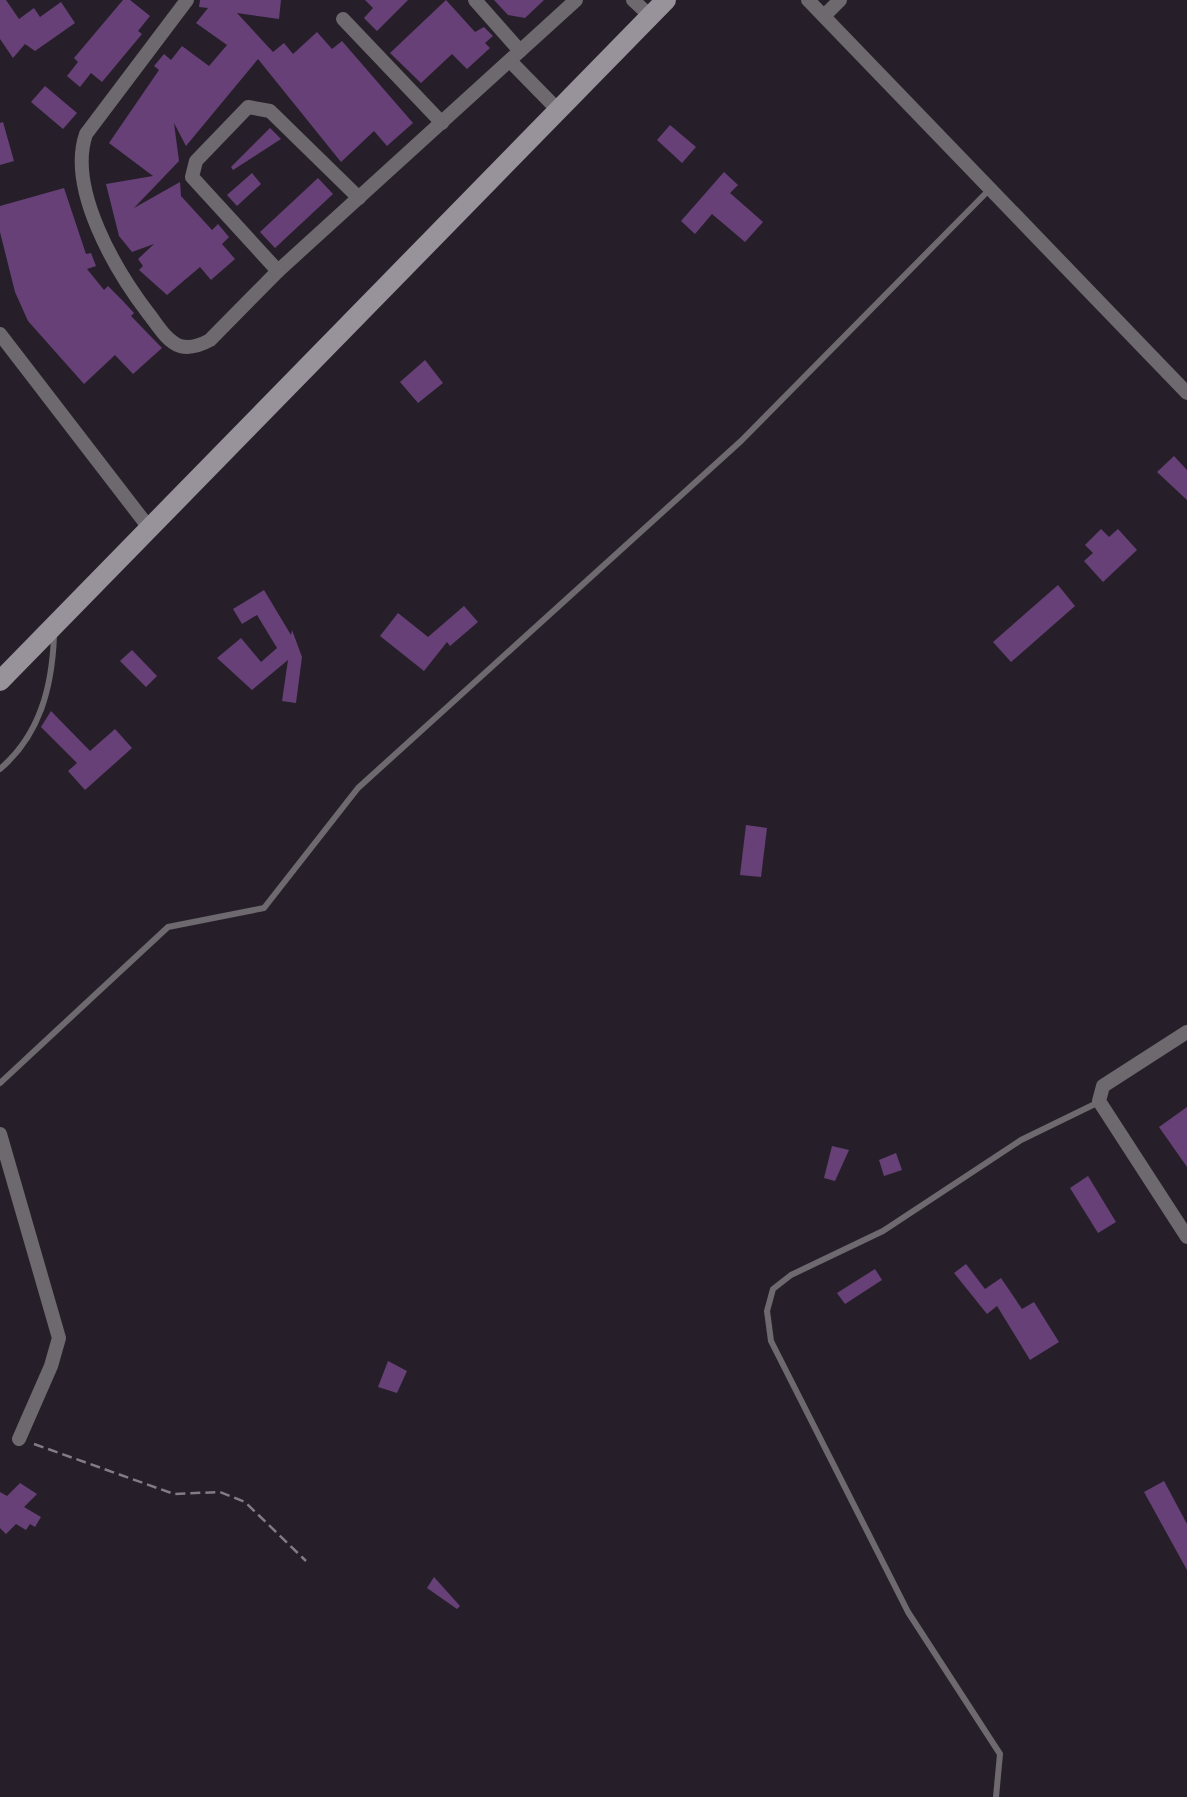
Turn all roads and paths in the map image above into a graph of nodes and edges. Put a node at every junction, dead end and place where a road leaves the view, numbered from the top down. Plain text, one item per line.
1 (188, 0) edge
2 (474, 0) edge
3 (576, 0) edge
4 (633, 0) edge
5 (666, 0) edge
6 (808, 0) edge
7 (840, 0) edge
8 (650, 16) junction
9 (824, 16) junction
10 (344, 19) dead end
11 (515, 57) junction
12 (556, 108) junction
13 (442, 122) junction
14 (990, 189) junction
15 (359, 198) junction
16 (278, 271) junction
17 (0, 334) edge
18 (1187, 393) edge
19 (150, 528) junction
20 (54, 626) junction
21 (0, 681) edge
22 (0, 769) edge
23 (1187, 1032) edge
24 (0, 1083) edge
25 (1099, 1102) junction
26 (0, 1134) edge
27 (1187, 1237) edge
28 (19, 1438) joint
29 (306, 1561) dead end
30 (996, 1797) edge

1 - 16 street
2 - 11 street
3 - 11 street
4 - 8 street
5 - 8 main road
6 - 9 street
7 - 9 street
8 - 12 main road
9 - 14 street
10 - 13 street
11 - 12 street
11 - 13 street
12 - 19 main road
13 - 15 street
14 - 18 street
14 - 24 lane
15 - 16 street
15 - 16 street
17 - 19 street
19 - 20 main road
20 - 21 main road
20 - 22 lane
23 - 25 street
25 - 27 street
25 - 30 lane
26 - 28 street
28 - 29 path

